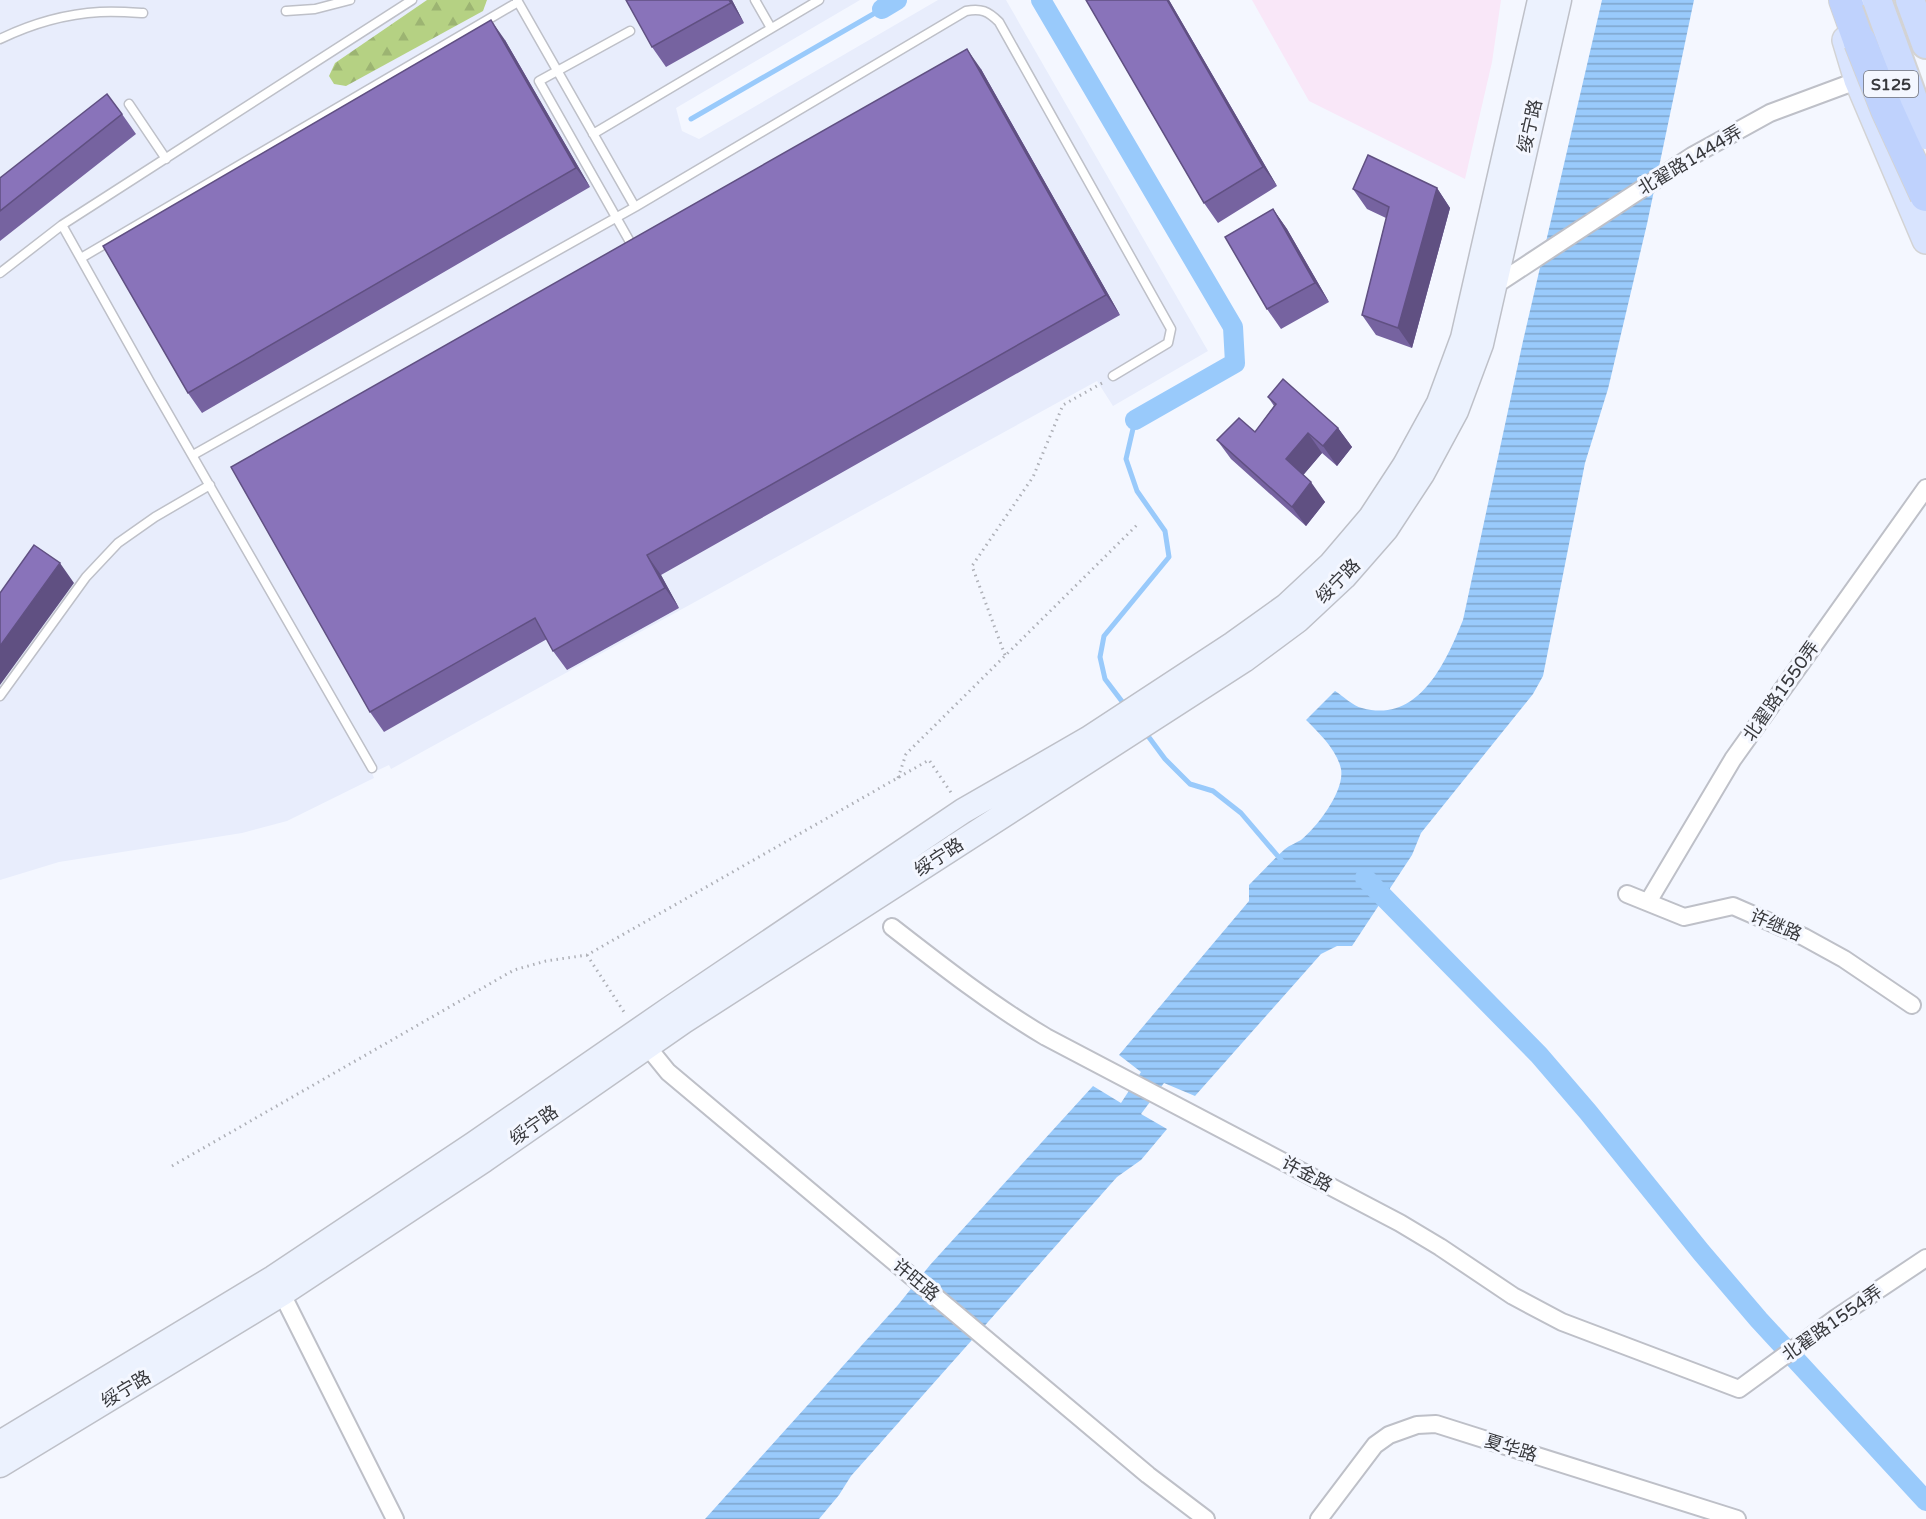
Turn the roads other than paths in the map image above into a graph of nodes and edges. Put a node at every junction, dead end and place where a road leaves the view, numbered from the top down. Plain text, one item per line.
1 (350, 0) edge
2 (412, 0) edge
3 (755, 0) edge
4 (819, 0) edge
5 (1540, 0) edge
6 (1559, 0) edge
7 (1831, 0) edge
8 (1845, 0) edge
9 (1862, 0) edge
10 (1877, 0) edge
11 (1910, 0) edge
12 (518, 1) edge
13 (286, 11) dead end
14 (142, 13) dead end
15 (771, 28) junction
16 (630, 31) dead end
17 (0, 39) edge
18 (1926, 44) edge
19 (1926, 52) edge
20 (557, 71) junction
21 (1886, 71) junction
22 (1858, 80) junction
23 (129, 104) dead end
24 (593, 134) junction
25 (1926, 135) edge
26 (166, 159) junction
27 (1926, 166) edge
28 (1926, 195) edge
29 (635, 207) junction
30 (616, 218) junction
31 (62, 225) junction
32 (1926, 240) edge
33 (634, 249) edge
34 (81, 258) junction
35 (0, 273) edge
36 (1494, 286) junction
37 (1472, 301) junction
38 (1113, 376) road end
39 (192, 455) junction
40 (210, 485) junction
41 (1926, 488) edge
42 (0, 696) edge
43 (1137, 718) junction
44 (1094, 745) junction
45 (372, 768) dead end
46 (1627, 894) dead end
47 (1648, 902) junction
48 (892, 927) dead end
49 (1912, 1005) dead end
50 (642, 1039) junction
51 (1926, 1258) edge
52 (278, 1286) junction
53 (1739, 1389) joint
54 (0, 1443) edge
55 (0, 1465) edge
56 (395, 1519) edge
57 (1206, 1519) edge
58 (1318, 1519) edge
59 (1737, 1519) edge

1 - 13 lane
2 - 26 lane
3 - 15 lane
4 - 15 lane
5 - 37 main road, 绥宁路
6 - 36 main road, 绥宁路
7 - 22 main road
8 - 28 highway, bridge
9 - 21 main road, S125
10 - 25 highway, bridge
11 - 18 highway
12 - 20 lane
12 - 34 lane
14 - 17 lane
15 - 24 lane
16 - 20 lane
19 - 21 street, 北翟路1444弄
20 - 24 lane
20 - 30 lane
21 - 22 street, 北翟路1444弄
21 - 27 main road, S125
22 - 32 main road
22 - 36 street, 北翟路1444弄
23 - 26 lane
24 - 29 lane
26 - 31 lane
29 - 30 lane
29 - 38 lane
30 - 33 lane
30 - 39 lane
31 - 34 lane
31 - 35 lane
34 - 39 lane
36 - 37 street, 北翟路1444弄
36 - 43 main road, 绥宁路
37 - 43 main road, 绥宁路
39 - 40 lane
40 - 42 lane
40 - 45 lane
41 - 47 street, 北翟路1550弄
43 - 44 main road, 绥宁路
44 - 50 main road, 绥宁路
44 - 50 main road, 绥宁路
46 - 47 street, 许继路
47 - 49 street, 许继路
48 - 53 street, 许金路
50 - 52 main road, 绥宁路
50 - 57 street, 许旺路
51 - 53 street, 北翟路1554弄
52 - 54 main road, 绥宁路
52 - 55 main road, 绥宁路
52 - 56 street
58 - 59 street, 夏华路

